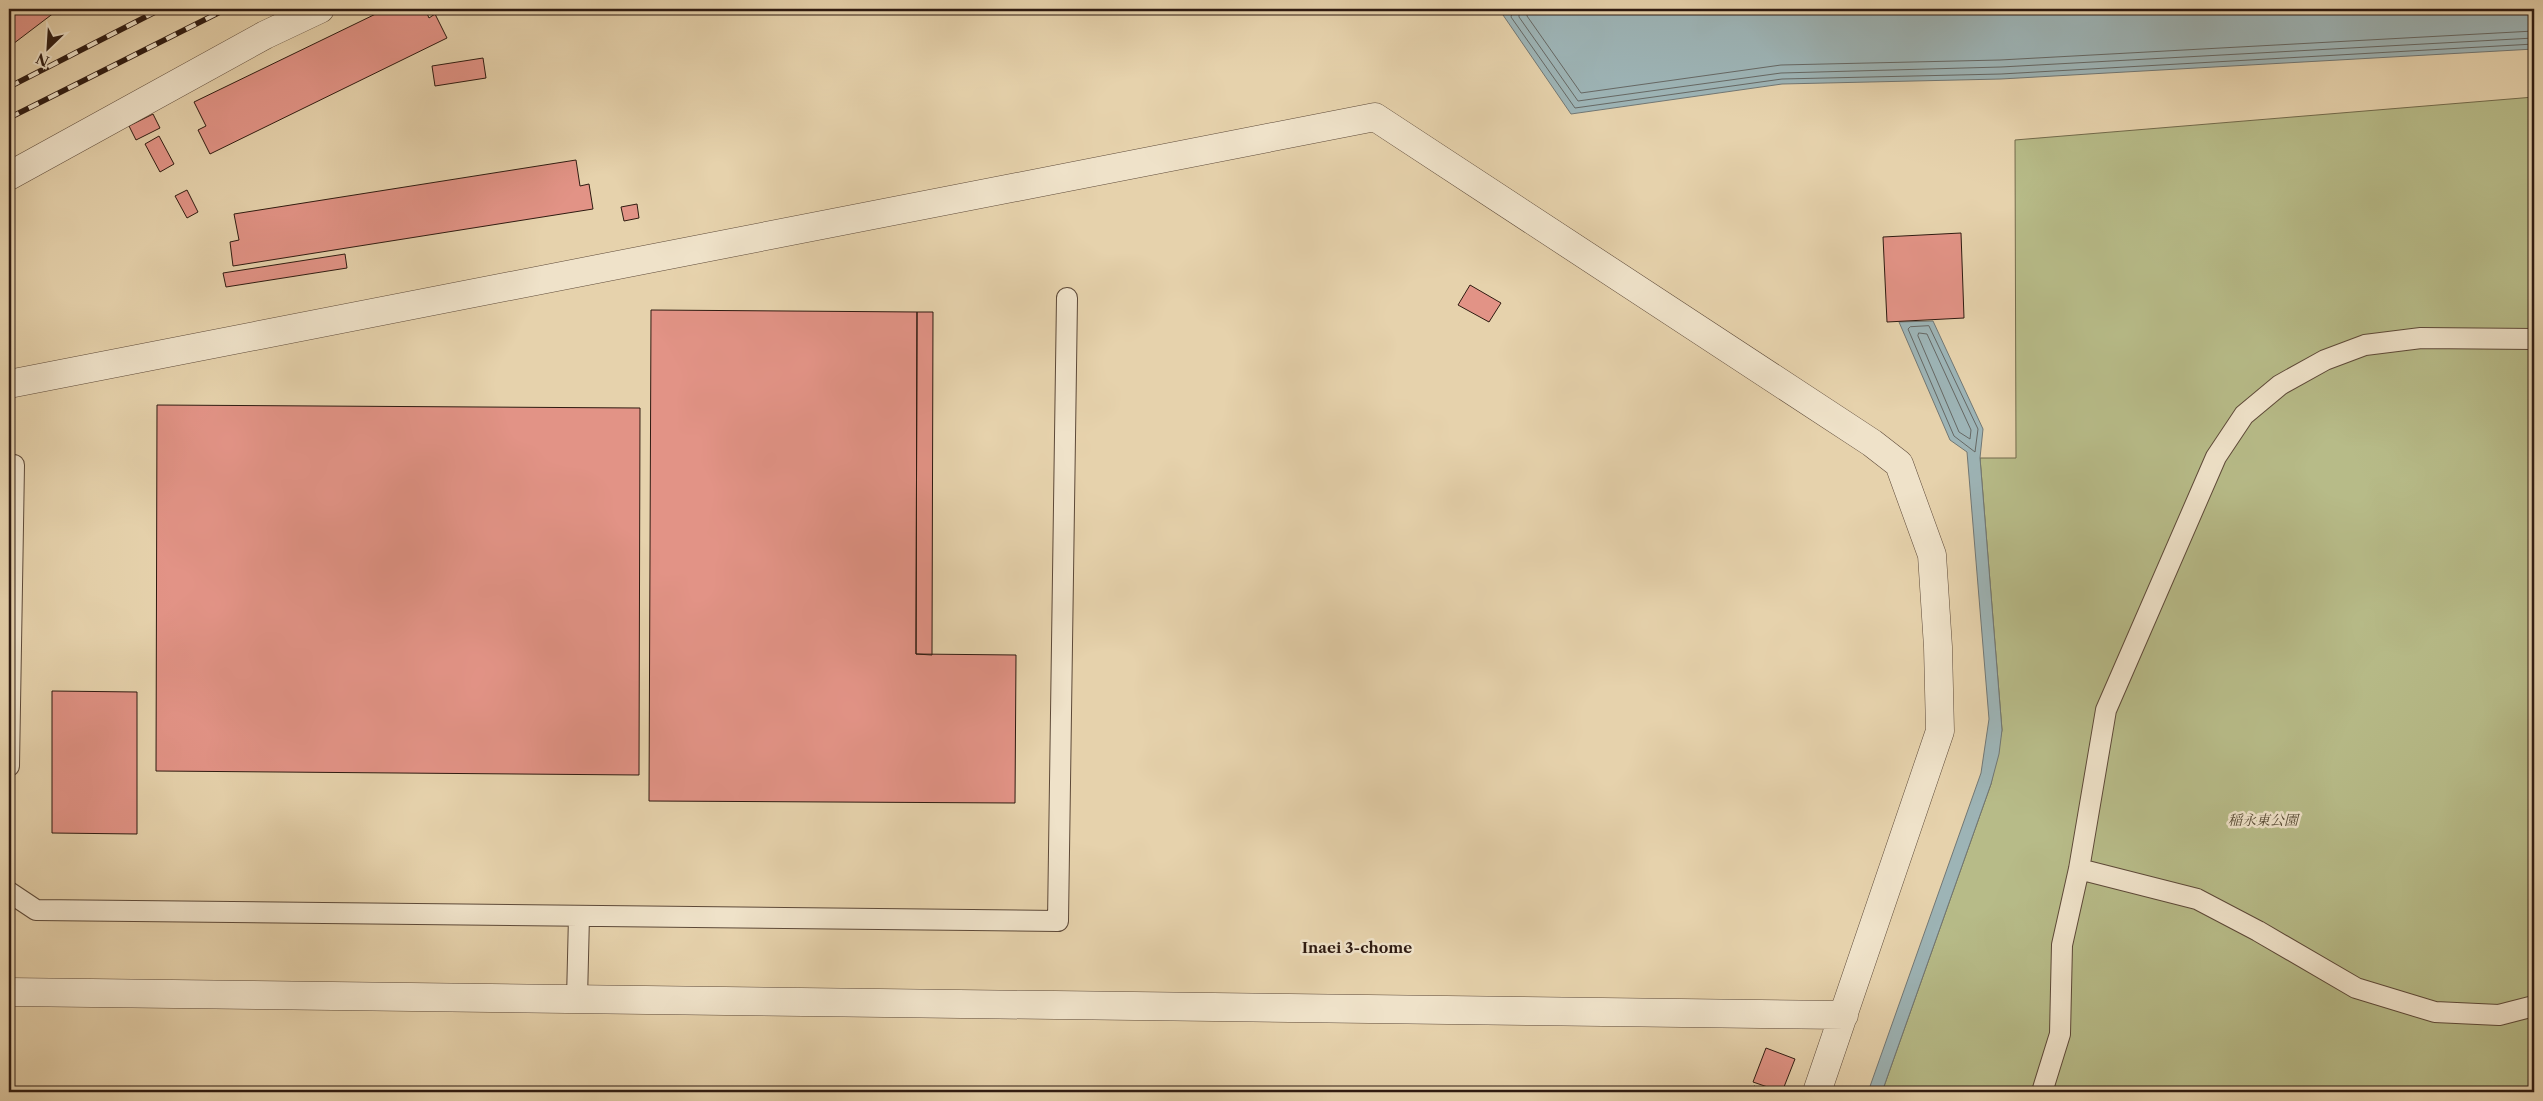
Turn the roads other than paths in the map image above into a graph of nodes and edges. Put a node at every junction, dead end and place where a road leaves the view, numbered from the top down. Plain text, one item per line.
1 (320, 9) edge
2 (9, 176) edge
3 (1067, 298) dead end
4 (2534, 339) edge
5 (9, 384) edge
6 (14, 465) dead end
7 (9, 766) edge
8 (2079, 869) junction
9 (9, 892) edge
10 (579, 916) junction
11 (9, 992) edge
12 (577, 999) junction
13 (2534, 1006) edge
14 (1844, 1015) junction
15 (1817, 1092) edge
16 (2042, 1092) edge

1 - 2 street
3 - 10 lane
4 - 8 lane
5 - 14 street
6 - 7 lane
8 - 13 lane
8 - 16 lane
9 - 10 lane
10 - 12 lane
11 - 12 street
12 - 14 street
14 - 15 street

